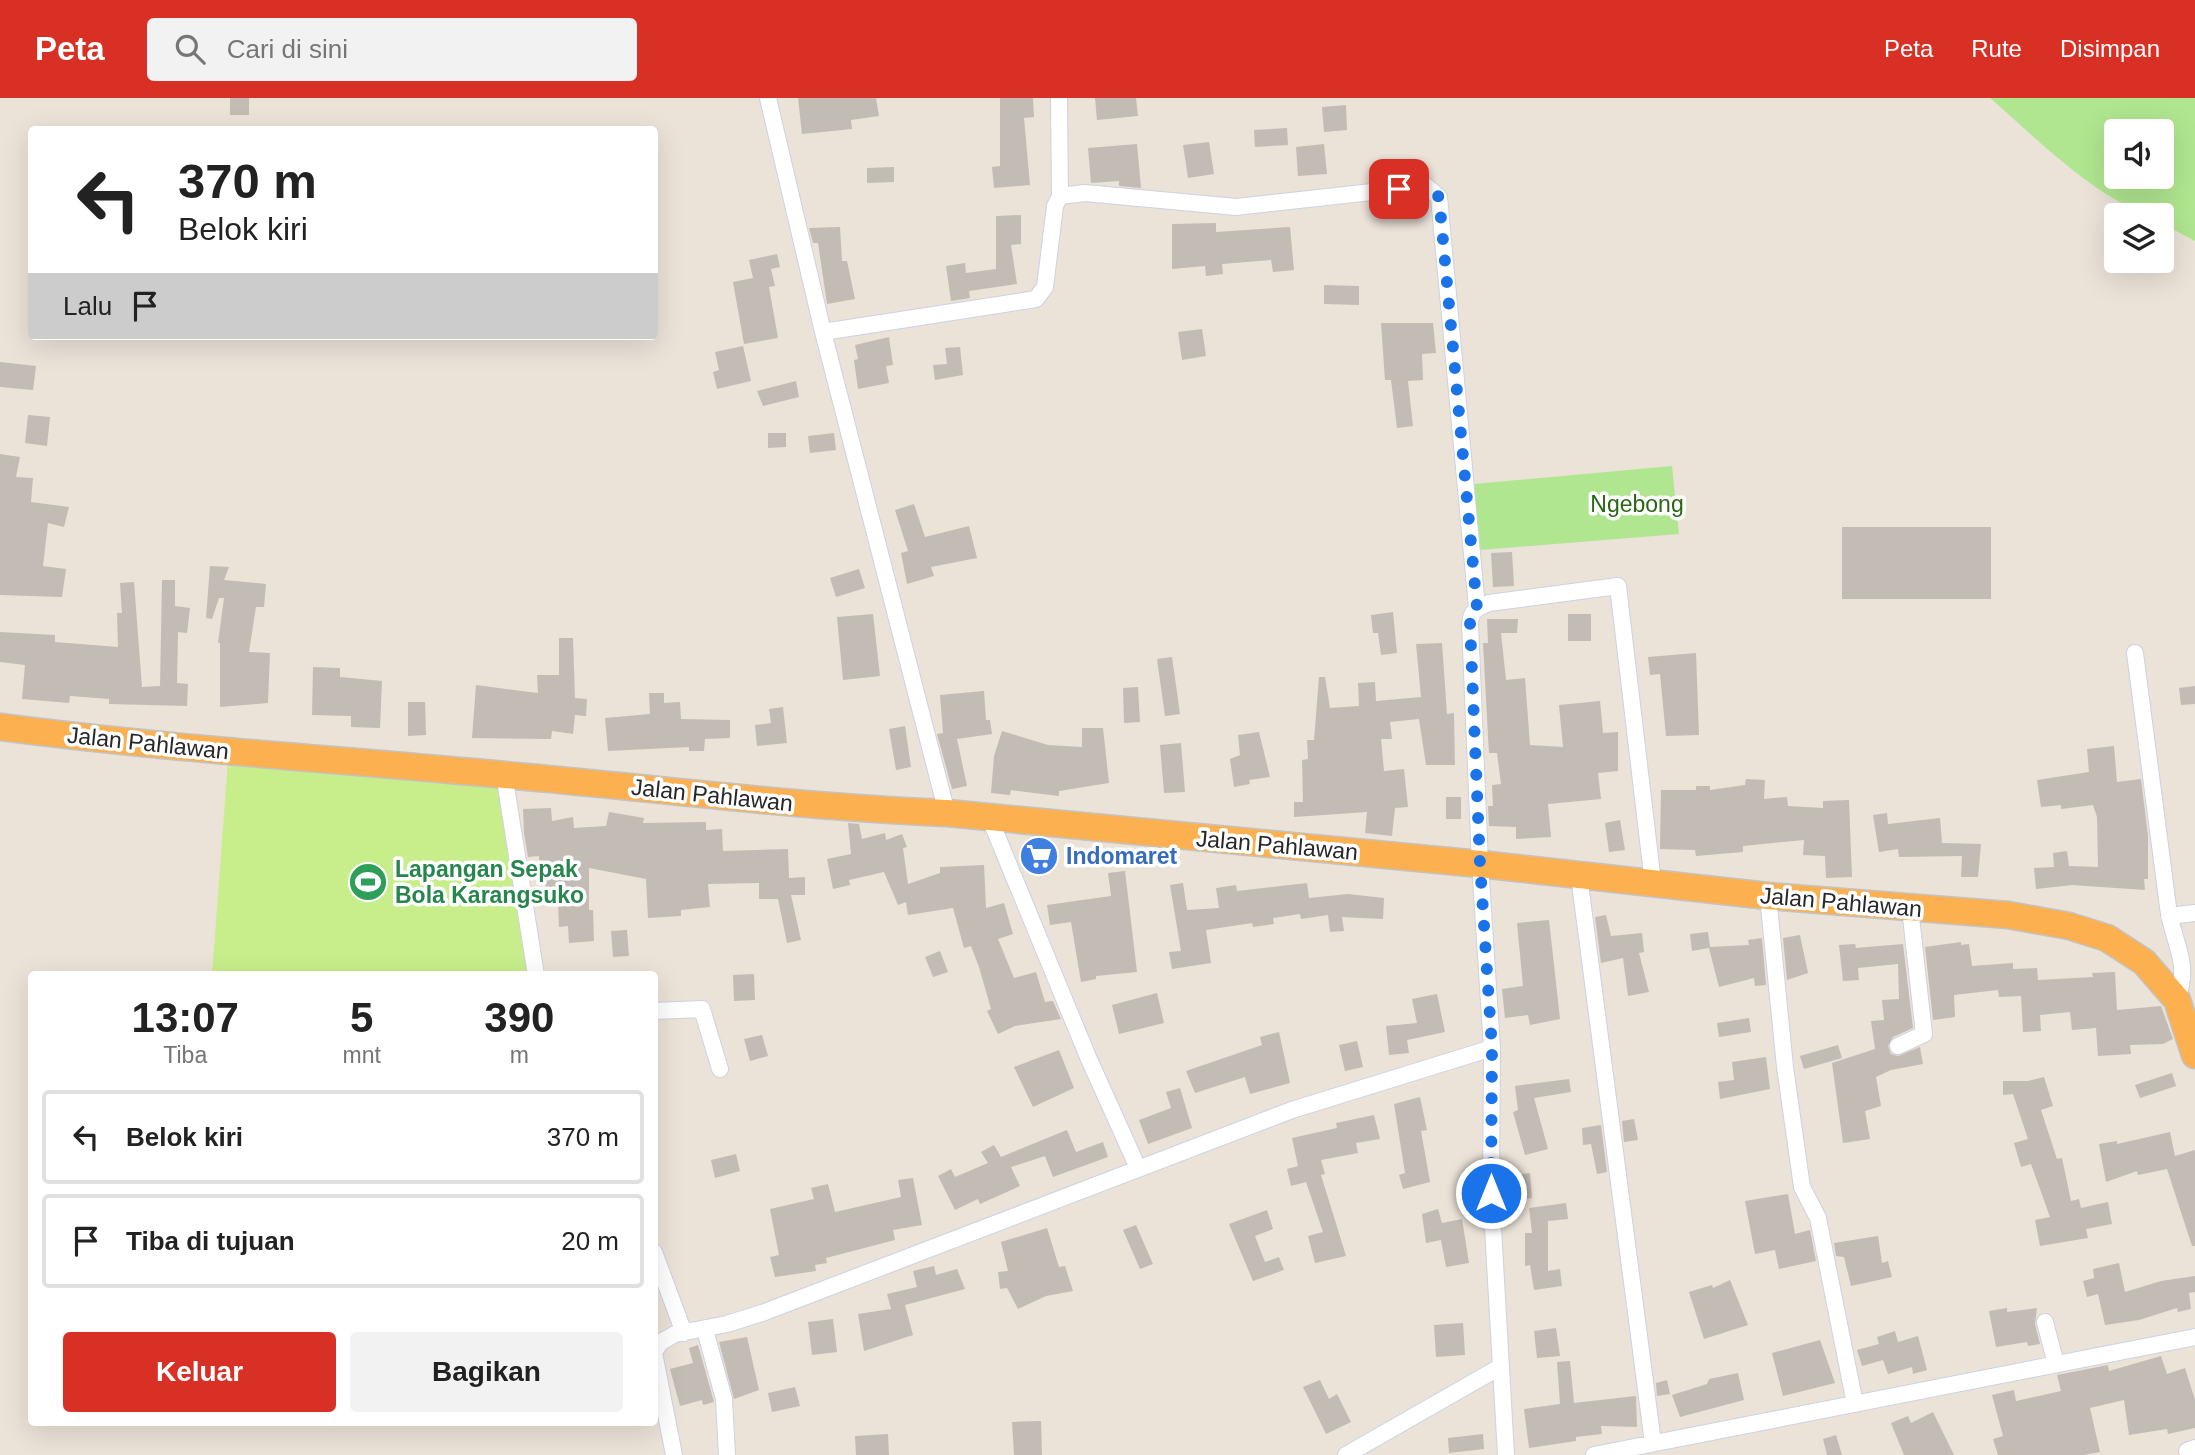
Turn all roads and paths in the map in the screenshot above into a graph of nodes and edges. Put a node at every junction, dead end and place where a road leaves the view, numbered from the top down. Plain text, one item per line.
1 (768, 98) edge
2 (1059, 98) edge
3 (1060, 196) junction
4 (822, 332) junction
5 (1477, 608) junction
6 (2135, 653) dead end
7 (0, 727) edge
8 (504, 774) junction
9 (947, 813) junction
10 (990, 819) junction
11 (1480, 864) junction
12 (1579, 876) junction
13 (1653, 883) junction
14 (1768, 896) junction
15 (1910, 908) junction
16 (2195, 913) edge
17 (2169, 916) junction
18 (535, 971) edge
19 (2178, 1000) junction
20 (658, 1011) edge
21 (1898, 1046) dead end
22 (1492, 1048) junction
23 (2195, 1055) edge
24 (720, 1069) dead end
25 (1138, 1168) junction
26 (658, 1263) edge
27 (2045, 1322) dead end
28 (705, 1330) junction
29 (684, 1333) junction
30 (2195, 1337) edge
31 (658, 1346) edge
32 (2056, 1364) junction
33 (1500, 1367) junction
34 (658, 1373) edge
35 (1855, 1404) junction
36 (1653, 1443) junction
37 (674, 1455) edge
38 (727, 1455) edge
39 (1346, 1455) edge
40 (1506, 1455) edge
41 (1594, 1455) edge

1 - 4 street
2 - 3 street
3 - 4 street
3 - 5 street
4 - 9 street
5 - 11 street
5 - 13 street
6 - 17 street
7 - 8 highway, Jalan Pahlawan
8 - 9 highway, Jalan Pahlawan
8 - 18 street
9 - 10 highway, Jalan Pahlawan
10 - 11 highway, Jalan Pahlawan
10 - 25 street
11 - 12 highway, Jalan Pahlawan
11 - 22 street
12 - 13 highway, Jalan Pahlawan
12 - 36 street
13 - 14 highway, Jalan Pahlawan
14 - 15 highway, Jalan Pahlawan
14 - 35 street
15 - 19 highway, Jalan Pahlawan
15 - 21 street
16 - 17 street
17 - 19 street
19 - 23 highway, Jalan Pahlawan
20 - 24 street
22 - 25 street
22 - 33 street
25 - 28 street
26 - 29 street
27 - 32 street
28 - 29 street
28 - 38 street
29 - 31 street
30 - 32 street
32 - 35 street
33 - 39 street
33 - 40 street
34 - 37 street
35 - 36 street
36 - 41 street

